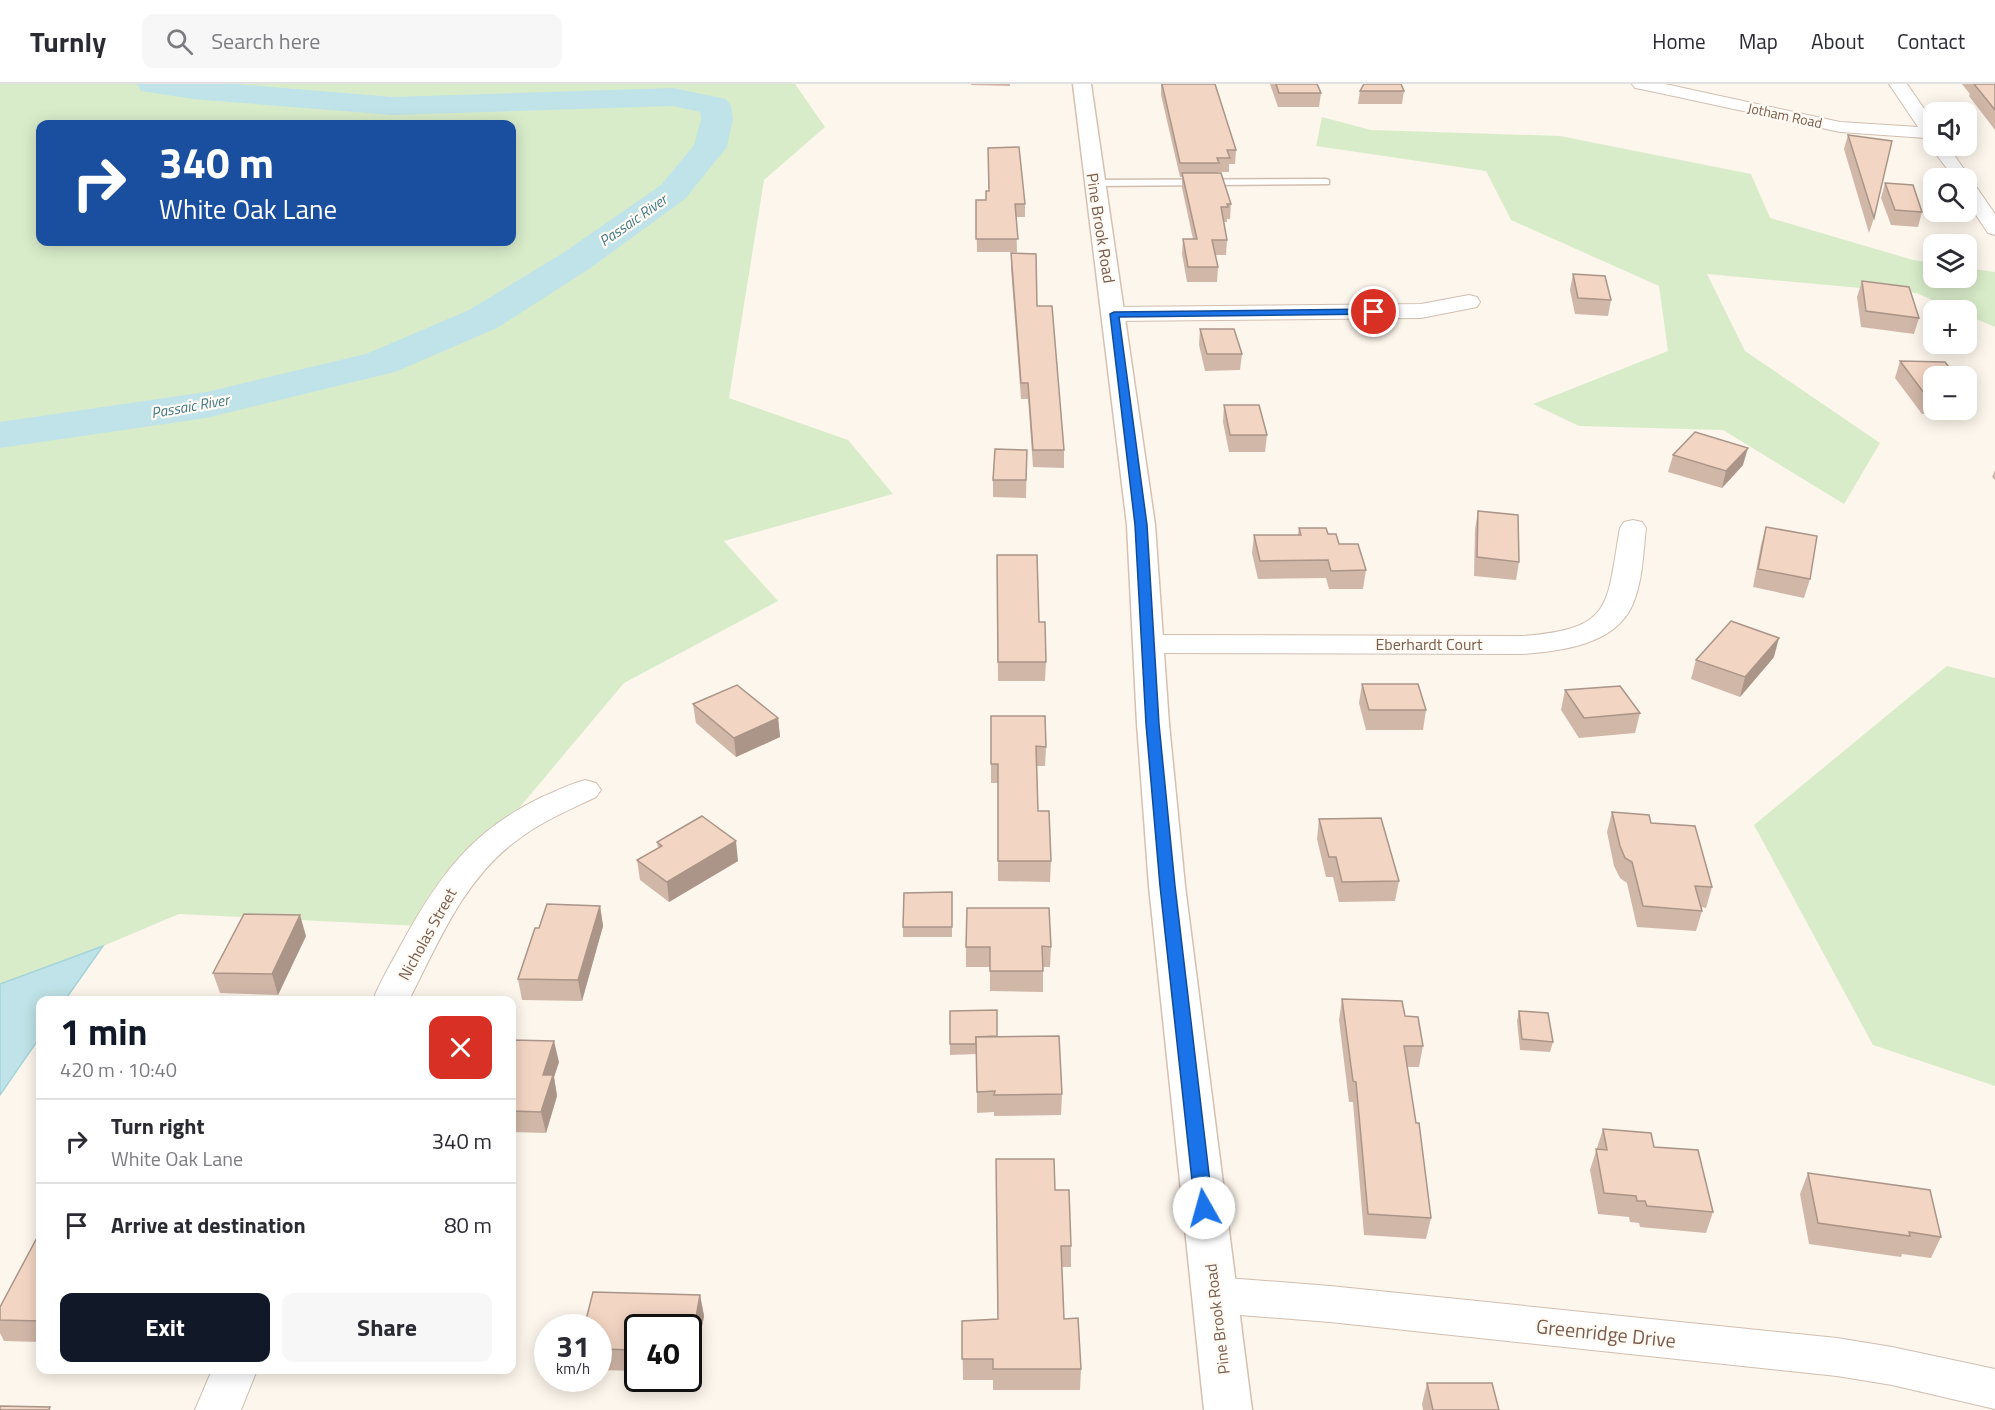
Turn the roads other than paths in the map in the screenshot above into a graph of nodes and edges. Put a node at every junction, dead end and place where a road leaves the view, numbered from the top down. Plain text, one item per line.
1 (1082, 84) edge
2 (1641, 84) edge
3 (1898, 84) edge
4 (1923, 121) edge
5 (1923, 137) edge
6 (1326, 182) dead end
7 (1093, 183) junction
8 (1977, 201) edge
9 (1995, 229) edge
10 (1469, 302) dead end
11 (1114, 314) junction
12 (1634, 528) dead end
13 (1148, 644) junction
14 (585, 790) dead end
15 (393, 996) edge
16 (1214, 1295) junction
17 (233, 1374) edge
18 (1995, 1389) edge
19 (218, 1410) edge
20 (1228, 1410) edge

1 - 7 street, Pine Brook Road
2 - 5 street, Jotham Road
3 - 4 street
6 - 7 lane
7 - 11 street, Pine Brook Road
8 - 9 street
10 - 11 street
11 - 13 street, Pine Brook Road
12 - 13 street, Eberhardt Court
13 - 16 street, Pine Brook Road
14 - 15 street, Nicholas Street
16 - 18 street, Greenridge Drive
16 - 20 street, Pine Brook Road
17 - 19 street

